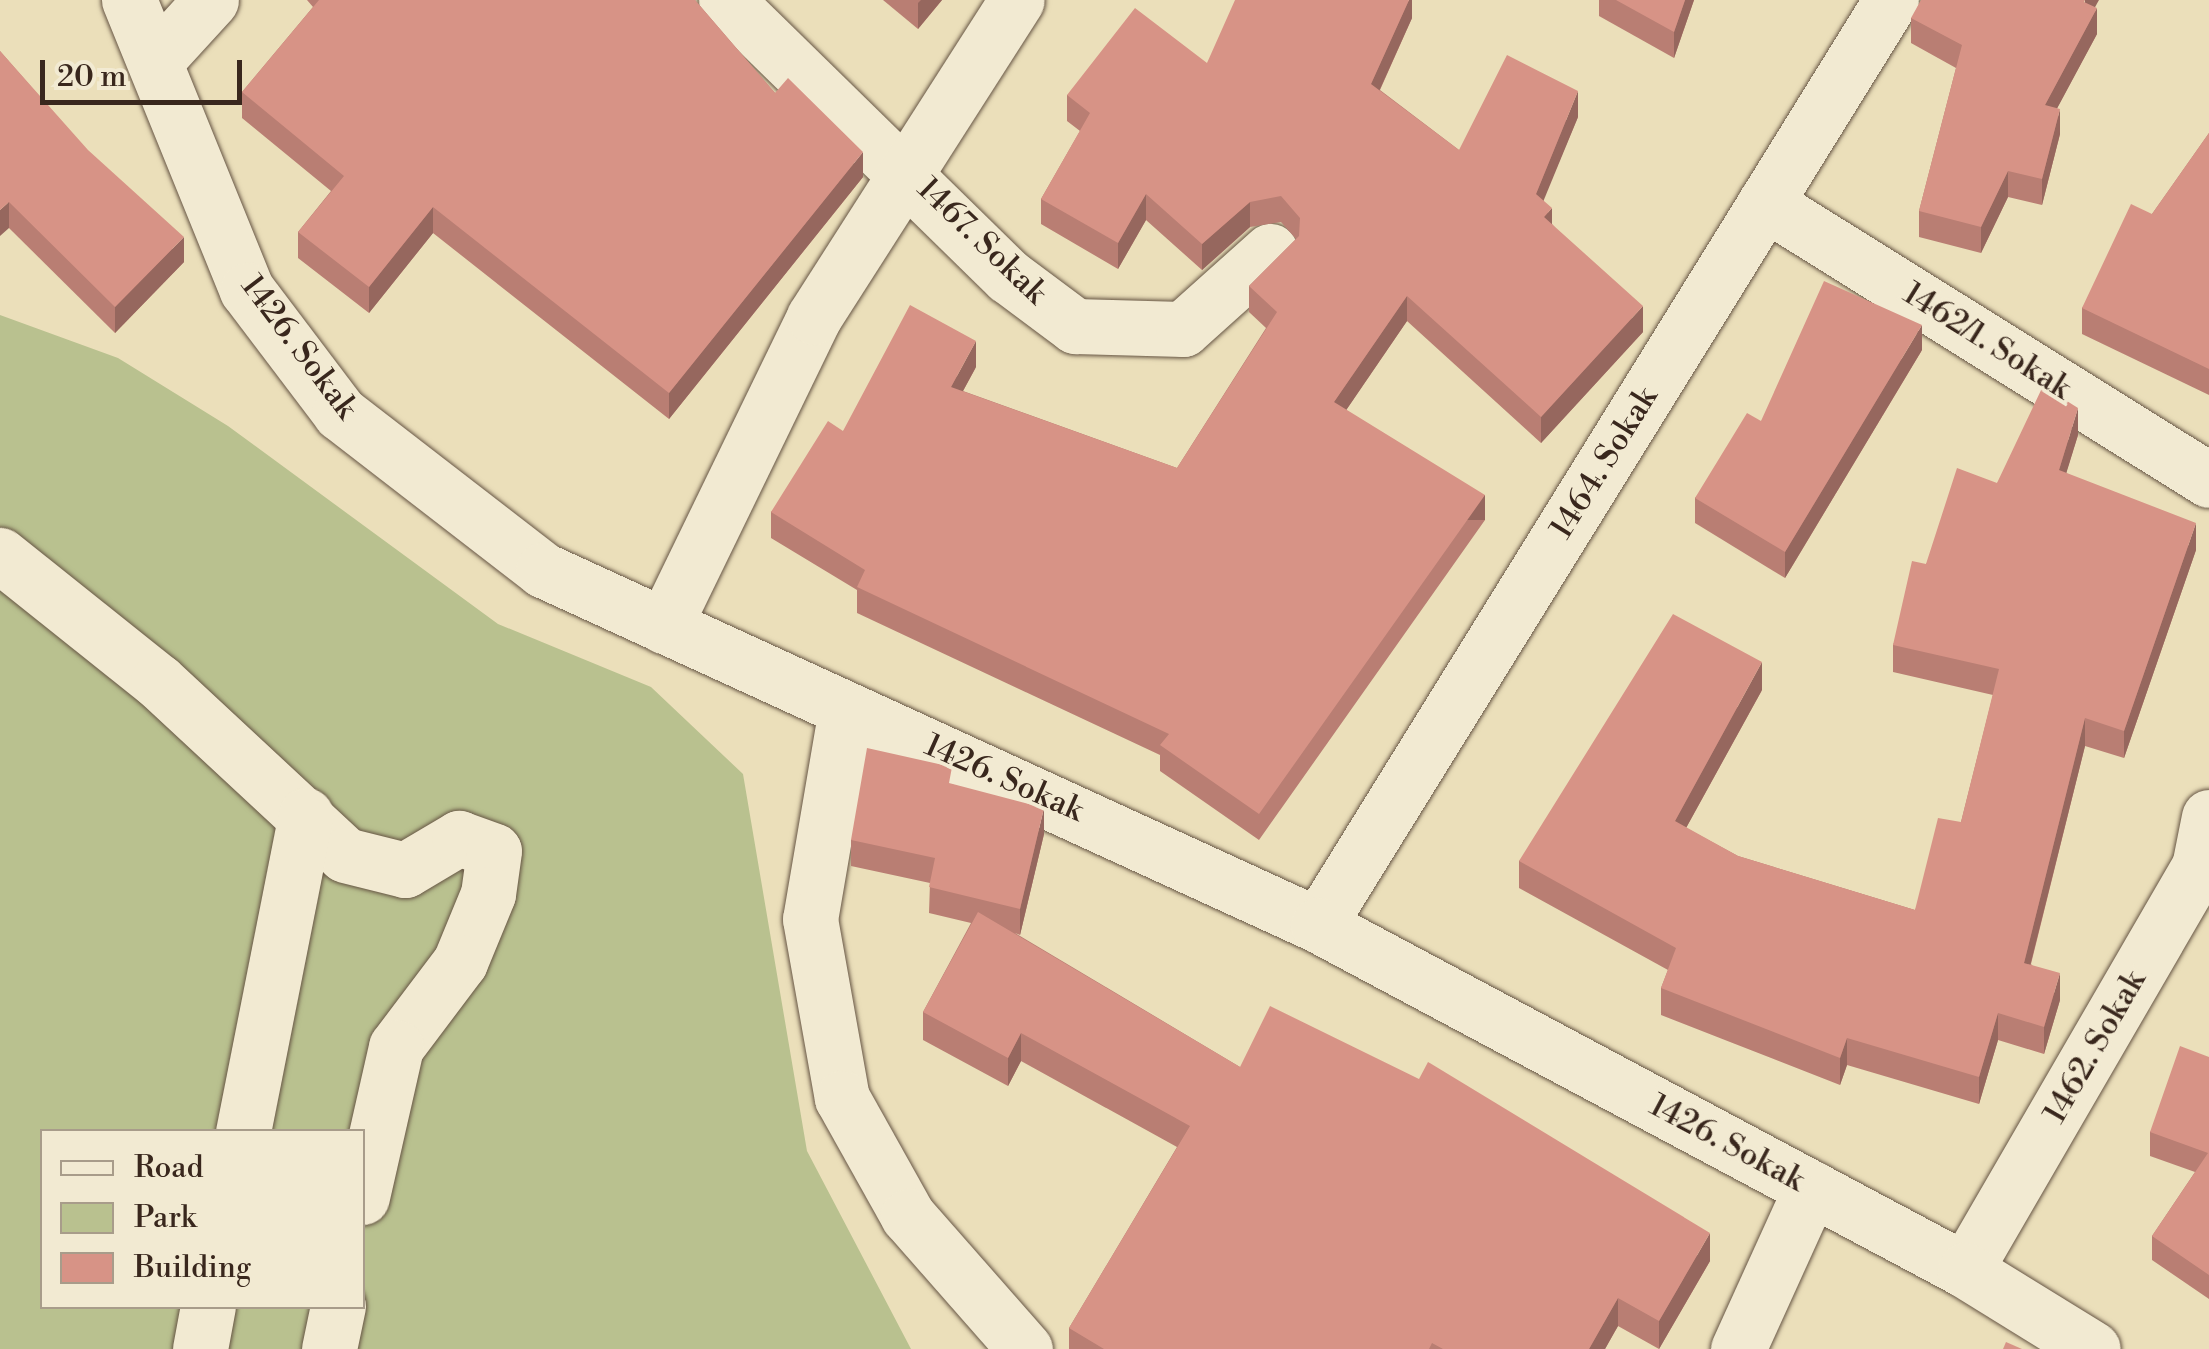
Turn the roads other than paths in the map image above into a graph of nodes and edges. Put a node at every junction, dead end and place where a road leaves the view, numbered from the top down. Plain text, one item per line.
1 (129, 0) edge
2 (211, 0) edge
3 (726, 0) edge
4 (1017, 0) edge
5 (1890, 0) edge
6 (160, 58) junction
7 (910, 172) junction
8 (1765, 202) junction
9 (1270, 251) dead end
10 (2209, 480) edge
11 (0, 556) edge
12 (664, 626) junction
13 (846, 710) junction
14 (306, 815) junction
15 (2206, 855) edge
16 (1318, 925) junction
17 (244, 1129) edge
18 (365, 1184) edge
19 (1811, 1188) junction
20 (1966, 1270) junction
21 (207, 1309) edge
22 (337, 1309) edge
23 (200, 1349) edge
24 (329, 1349) edge
25 (1025, 1349) edge
26 (1738, 1349) edge
27 (2093, 1349) edge

1 - 6 street, 1426. Sokak
2 - 6 street
3 - 7 street, 1467. Sokak
4 - 7 street
5 - 8 street, 1464. Sokak
6 - 12 street, 1426. Sokak
7 - 9 street, 1467. Sokak
7 - 12 street
8 - 10 street, 1462/1. Sokak
8 - 16 street, 1464. Sokak
11 - 14 street
12 - 13 street, 1426. Sokak
13 - 16 street, 1426. Sokak
13 - 25 street
14 - 17 street
14 - 18 street
15 - 20 street, 1462. Sokak
16 - 19 street, 1426. Sokak
19 - 20 street, 1426. Sokak
19 - 26 street
20 - 27 street, 1426. Sokak
21 - 23 street
22 - 24 street

